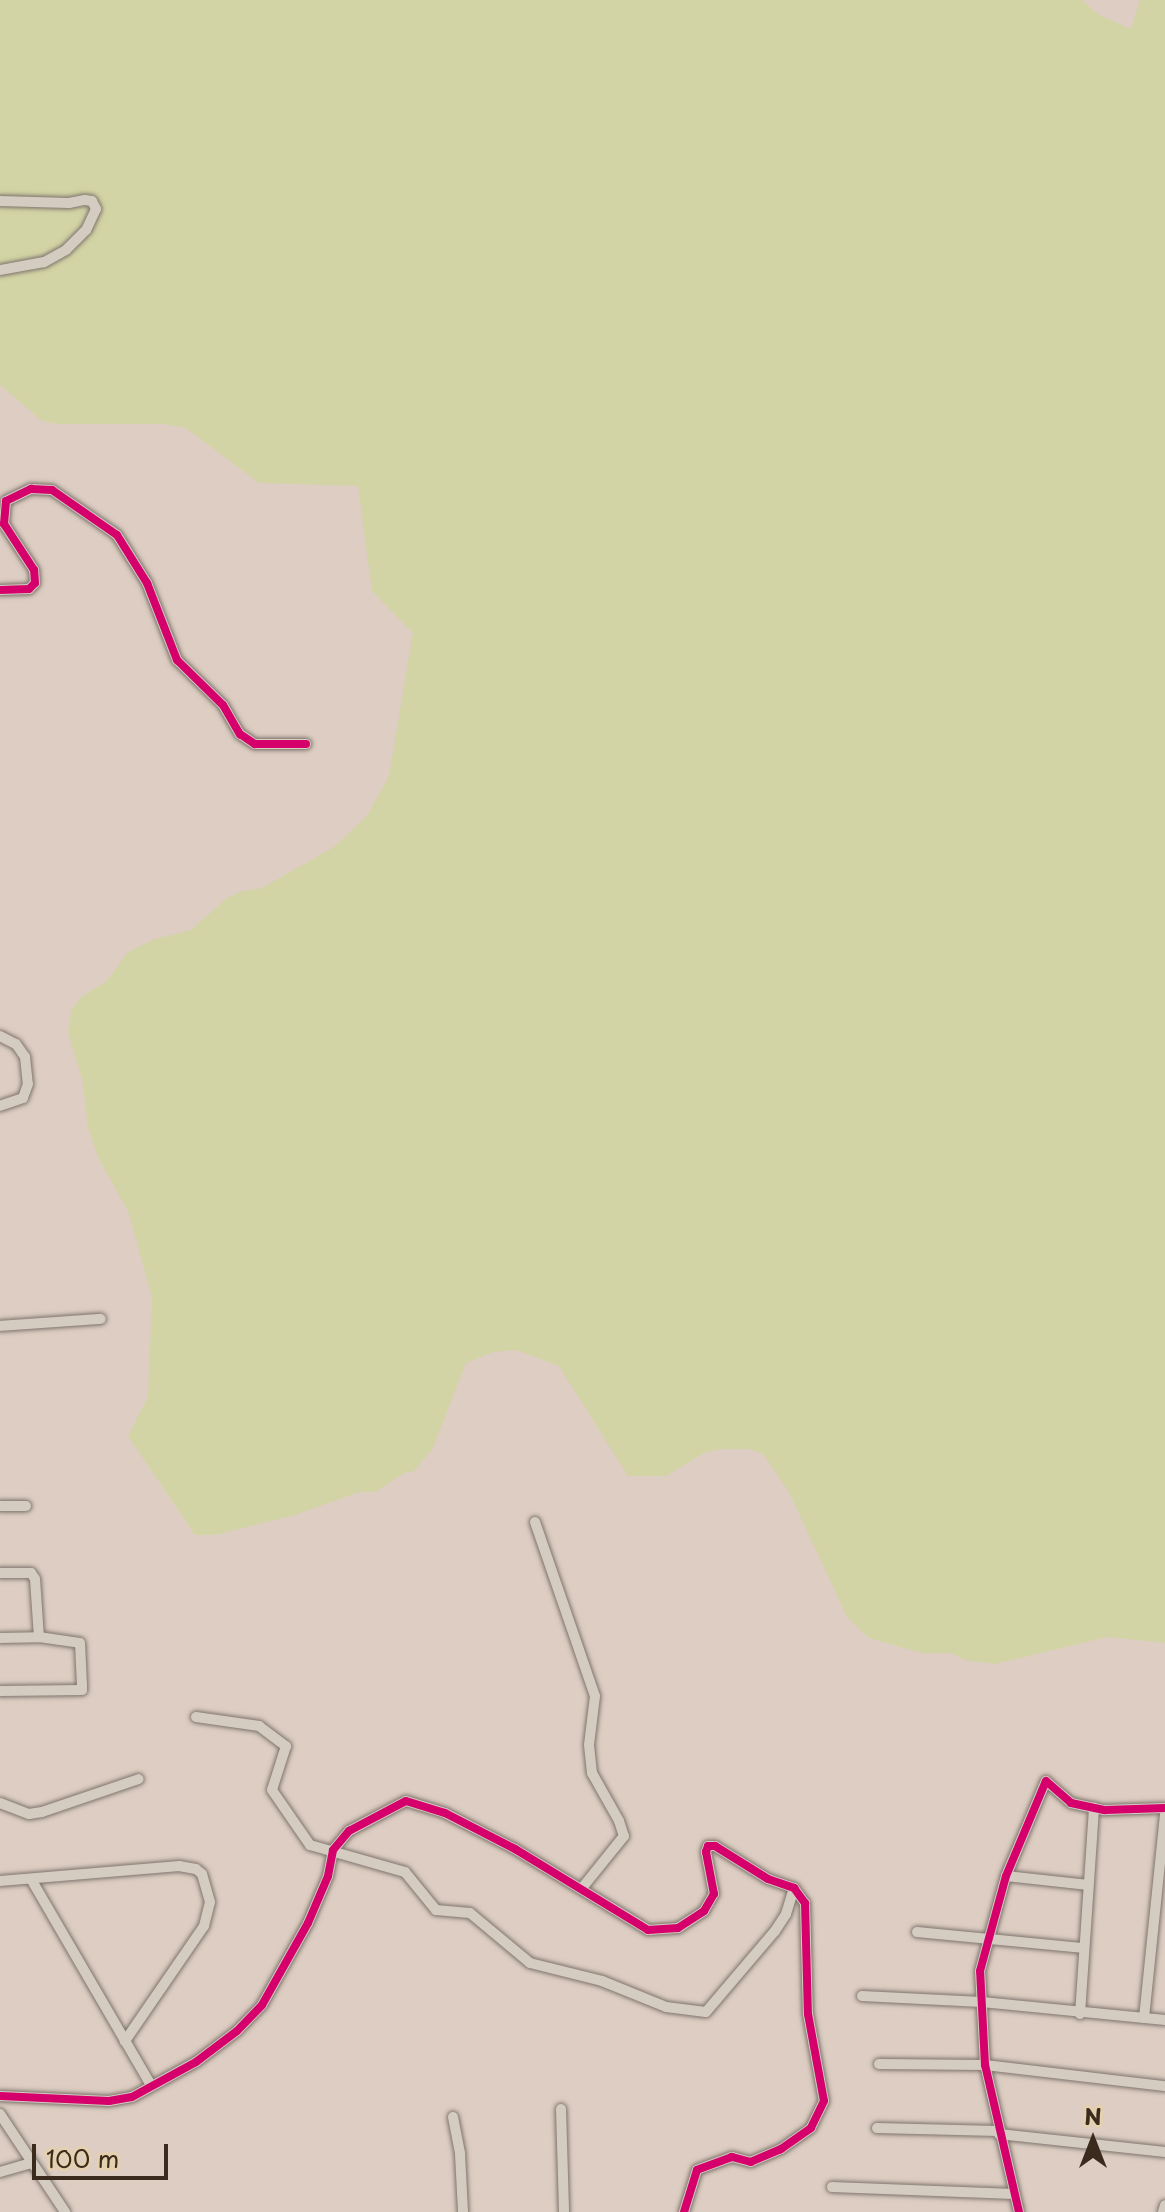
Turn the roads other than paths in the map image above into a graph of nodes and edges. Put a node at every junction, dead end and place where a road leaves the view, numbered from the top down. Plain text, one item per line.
1 (0, 201) edge
2 (0, 270) edge
3 (0, 590) edge
4 (306, 744) dead end
5 (0, 1036) edge
6 (0, 1106) edge
7 (101, 1319) dead end
8 (0, 1326) edge
9 (0, 1506) edge
10 (26, 1506) dead end
11 (535, 1522) dead end
12 (0, 1573) edge
13 (39, 1637) junction
14 (0, 1638) edge
15 (0, 1691) edge
16 (196, 1717) dead end
17 (139, 1779) dead end
18 (0, 1803) edge
19 (1094, 1807) junction
20 (1165, 1811) edge
21 (333, 1850) junction
22 (1006, 1876) junction
23 (31, 1879) junction
24 (0, 1881) edge
25 (1089, 1885) junction
26 (582, 1888) junction
27 (794, 1888) junction
28 (917, 1932) dead end
29 (986, 1938) junction
30 (1084, 1948) junction
31 (862, 1996) dead end
32 (982, 2002) junction
33 (1080, 2014) junction
34 (1144, 2018) junction
35 (1165, 2020) edge
36 (125, 2041) junction
37 (879, 2064) dead end
38 (985, 2065) junction
39 (151, 2085) junction
40 (1165, 2086) edge
41 (0, 2096) edge
42 (561, 2109) dead end
43 (0, 2114) edge
44 (453, 2117) dead end
45 (877, 2128) dead end
46 (998, 2133) junction
47 (1165, 2152) edge
48 (31, 2163) junction
49 (0, 2172) edge
50 (832, 2187) dead end
51 (1014, 2194) junction
52 (1165, 2205) edge
53 (65, 2212) edge
54 (463, 2212) edge
55 (564, 2212) edge
56 (684, 2212) edge
57 (1019, 2212) edge
58 (1163, 2212) edge

1 - 2 street
3 - 4 street
5 - 6 street
7 - 8 street
9 - 10 street
11 - 26 street
12 - 13 street
13 - 14 street
13 - 15 street
16 - 21 street
17 - 18 street
19 - 20 street
19 - 22 street
19 - 25 street
20 - 34 street
21 - 26 street
21 - 27 street
21 - 39 street
22 - 25 street
22 - 29 street
23 - 24 street
23 - 36 street
23 - 36 street
25 - 30 street
26 - 27 street
27 - 56 street
28 - 29 street
29 - 30 street
29 - 32 street
30 - 33 street
31 - 32 street
32 - 33 street
32 - 38 street
33 - 34 street
34 - 35 street
36 - 39 street
37 - 38 street
38 - 40 street
38 - 46 street
39 - 41 street
42 - 55 street
43 - 48 street
44 - 54 street
45 - 46 street
46 - 47 street
46 - 51 street
48 - 49 street
48 - 53 street
50 - 51 street
51 - 57 street
52 - 58 street

